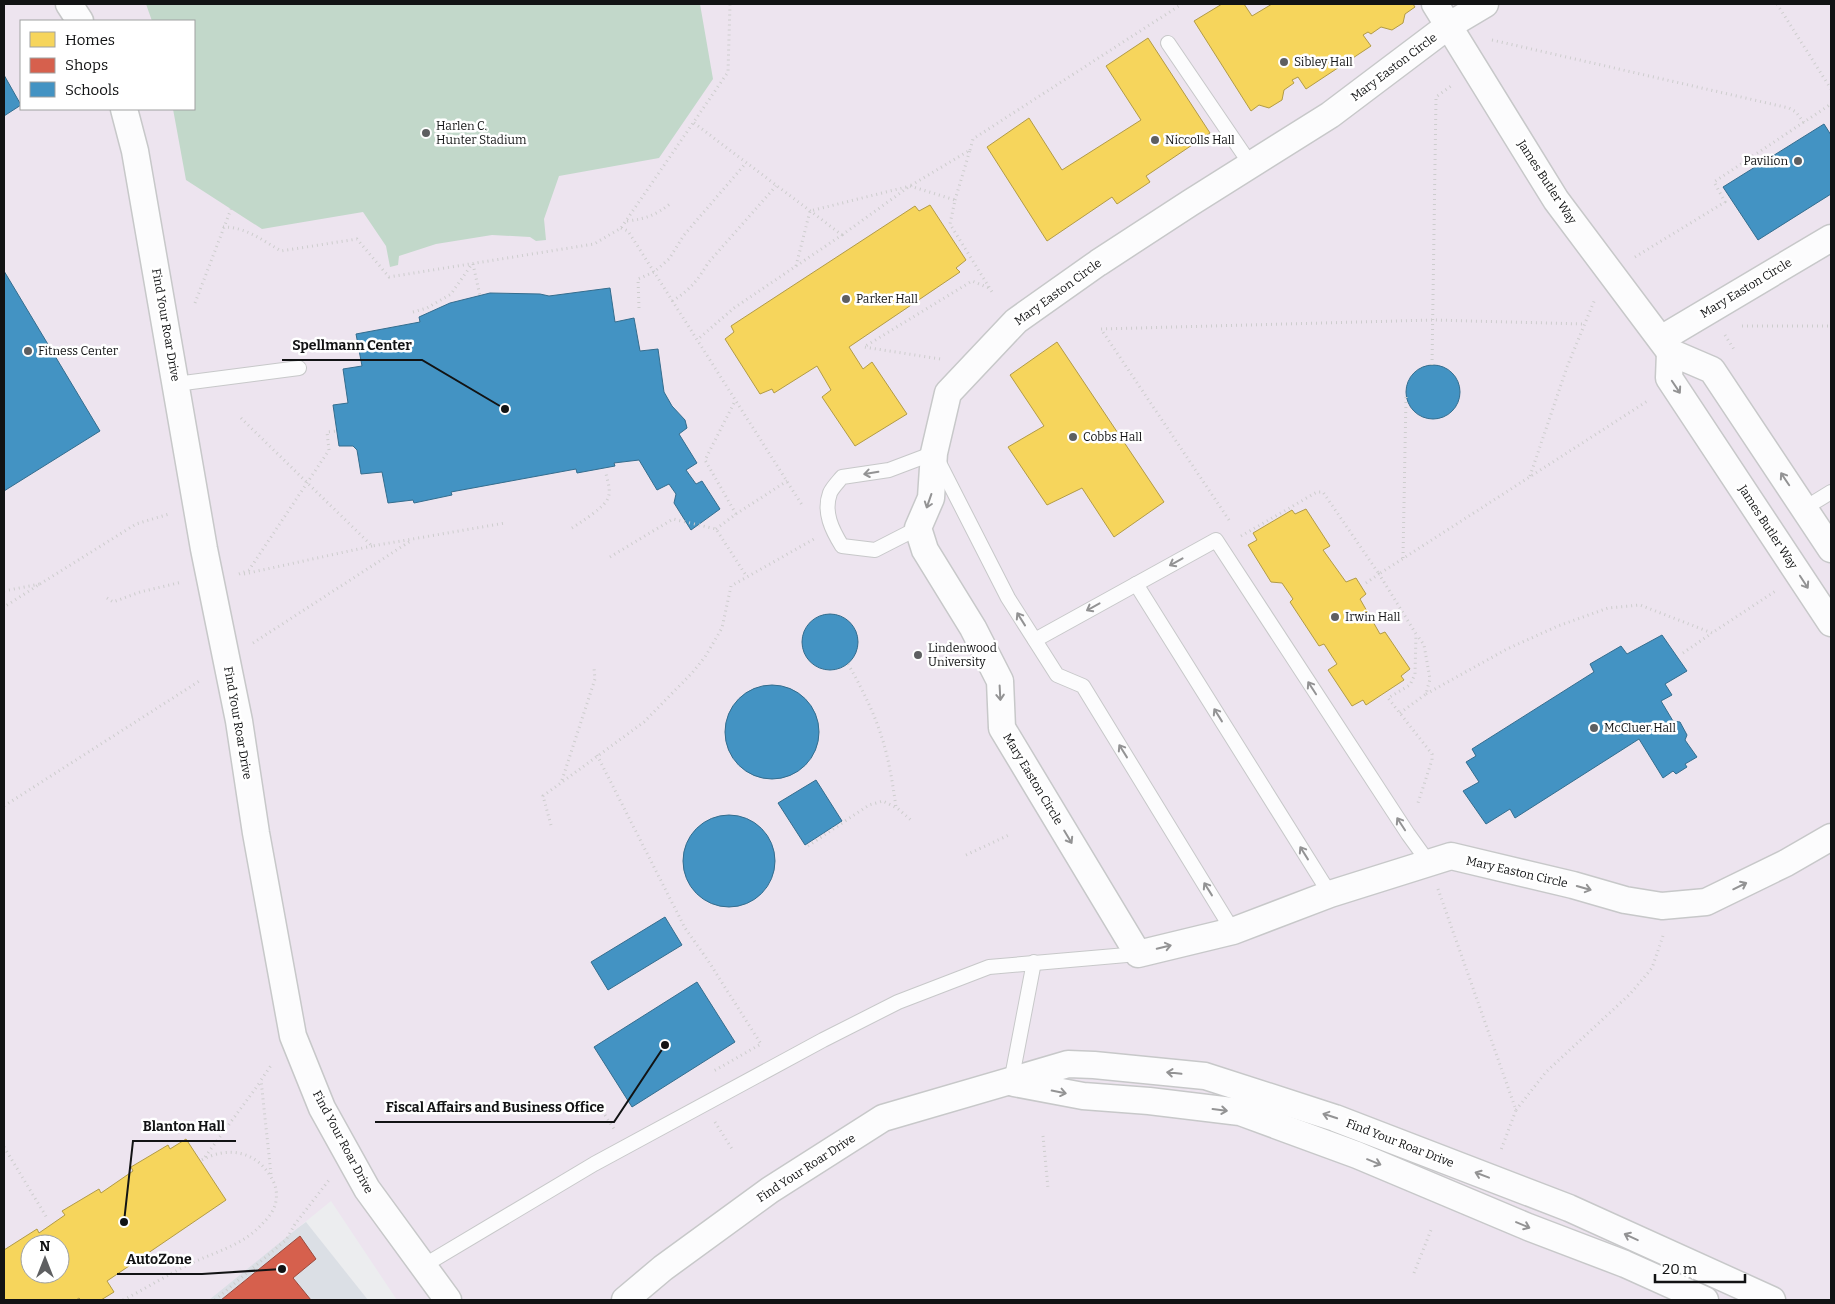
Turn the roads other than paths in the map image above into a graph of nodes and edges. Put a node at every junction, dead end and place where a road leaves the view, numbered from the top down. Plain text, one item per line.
1 (69, 4) edge
2 (1435, 4) edge
3 (1485, 4) edge
4 (79, 20) edge
5 (1448, 26) junction
6 (1168, 43) dead end
7 (124, 110) edge
8 (1251, 165) junction
9 (1831, 238) edge
10 (1665, 345) junction
11 (299, 368) dead end
12 (176, 384) junction
13 (934, 453) junction
14 (1831, 492) edge
15 (1805, 508) junction
16 (918, 528) junction
17 (1831, 549) edge
18 (1136, 584) junction
19 (1831, 623) edge
20 (1034, 640) junction
21 (1831, 837) edge
22 (1429, 863) junction
23 (1330, 894) junction
24 (1234, 930) junction
25 (1138, 954) junction
26 (1034, 962) junction
27 (1011, 1082) junction
28 (422, 1266) junction
29 (448, 1300) edge
30 (625, 1300) edge
31 (1705, 1300) edge
32 (1772, 1300) edge

1 - 4 street
2 - 5 street, James Butler Way
3 - 5 street, Mary Easton Circle
5 - 8 street, Mary Easton Circle
5 - 10 street, James Butler Way
6 - 8 lane
7 - 12 street, Find Your Roar Drive
8 - 13 street, Mary Easton Circle
9 - 10 street, Mary Easton Circle
15 -> 10 street, James Butler Way
10 -> 19 street, James Butler Way
11 - 12 lane
12 - 28 street, Find Your Roar Drive
13 -> 16 street, Mary Easton Circle
13 -> 16 lane
20 -> 13 lane
14 - 15 lane
15 - 17 street, James Butler Way
16 -> 25 street, Mary Easton Circle
18 -> 20 lane
22 -> 18 lane
23 -> 18 lane
24 -> 20 lane
22 -> 21 street, Mary Easton Circle
22 - 23 street, Mary Easton Circle
23 - 24 street, Mary Easton Circle
25 -> 24 street, Mary Easton Circle
25 - 26 lane
26 - 27 lane
26 - 28 lane
27 - 30 street, Find Your Roar Drive
27 -> 31 street, Find Your Roar Drive
32 -> 27 street, Find Your Roar Drive
28 - 29 street, Find Your Roar Drive

